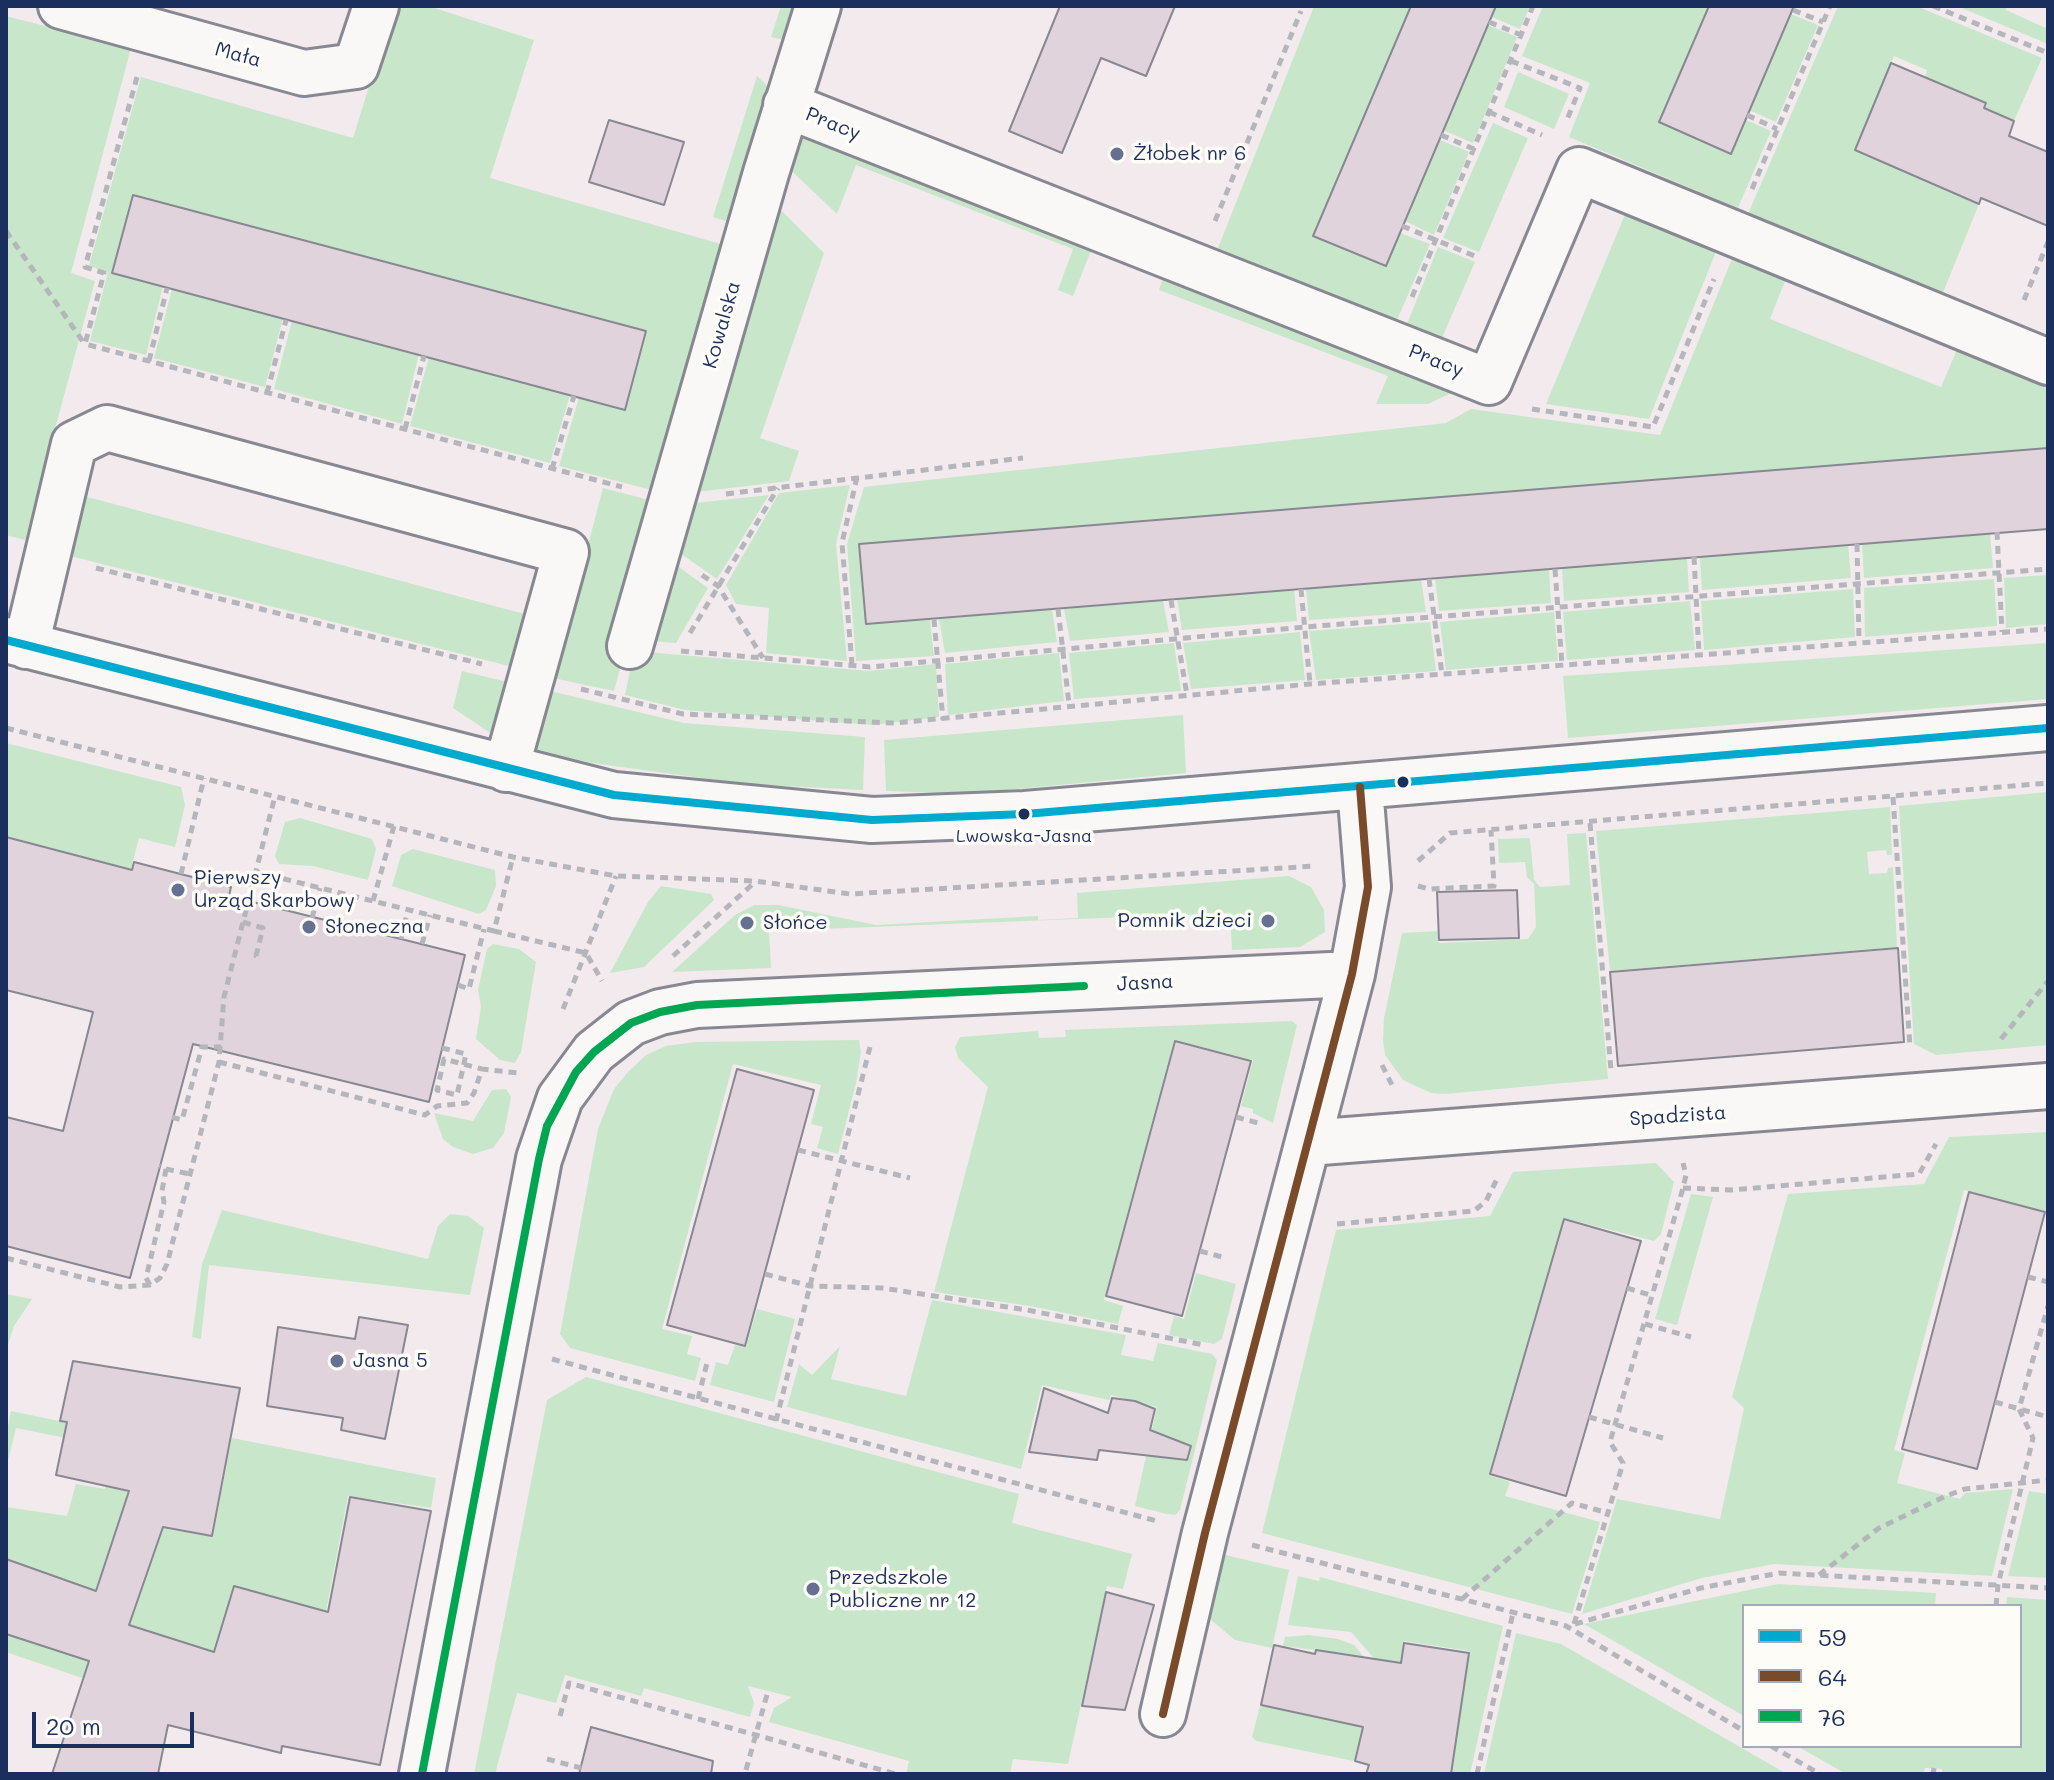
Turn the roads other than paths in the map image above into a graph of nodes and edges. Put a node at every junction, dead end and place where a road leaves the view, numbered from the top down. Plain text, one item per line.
1 (61, 6) edge
2 (376, 6) edge
3 (818, 6) edge
4 (786, 105) junction
5 (2048, 362) edge
6 (16, 643) edge
7 (630, 646) road end
8 (2048, 728) edge
9 (506, 769) junction
10 (1360, 787) junction
11 (1352, 974) junction
12 (2048, 1086) edge
13 (1308, 1143) junction
14 (1163, 1714) dead end
15 (422, 1774) edge

1 - 2 street, Mała
3 - 4 street, Kowalska
4 - 5 street, Pracy
4 - 7 street, Kowalska
6 - 9 street
6 - 9 street
8 - 10 street
9 - 10 street
10 - 11 street
11 - 13 street
11 - 15 street, Jasna
12 - 13 street, Spadzista
13 - 14 street

